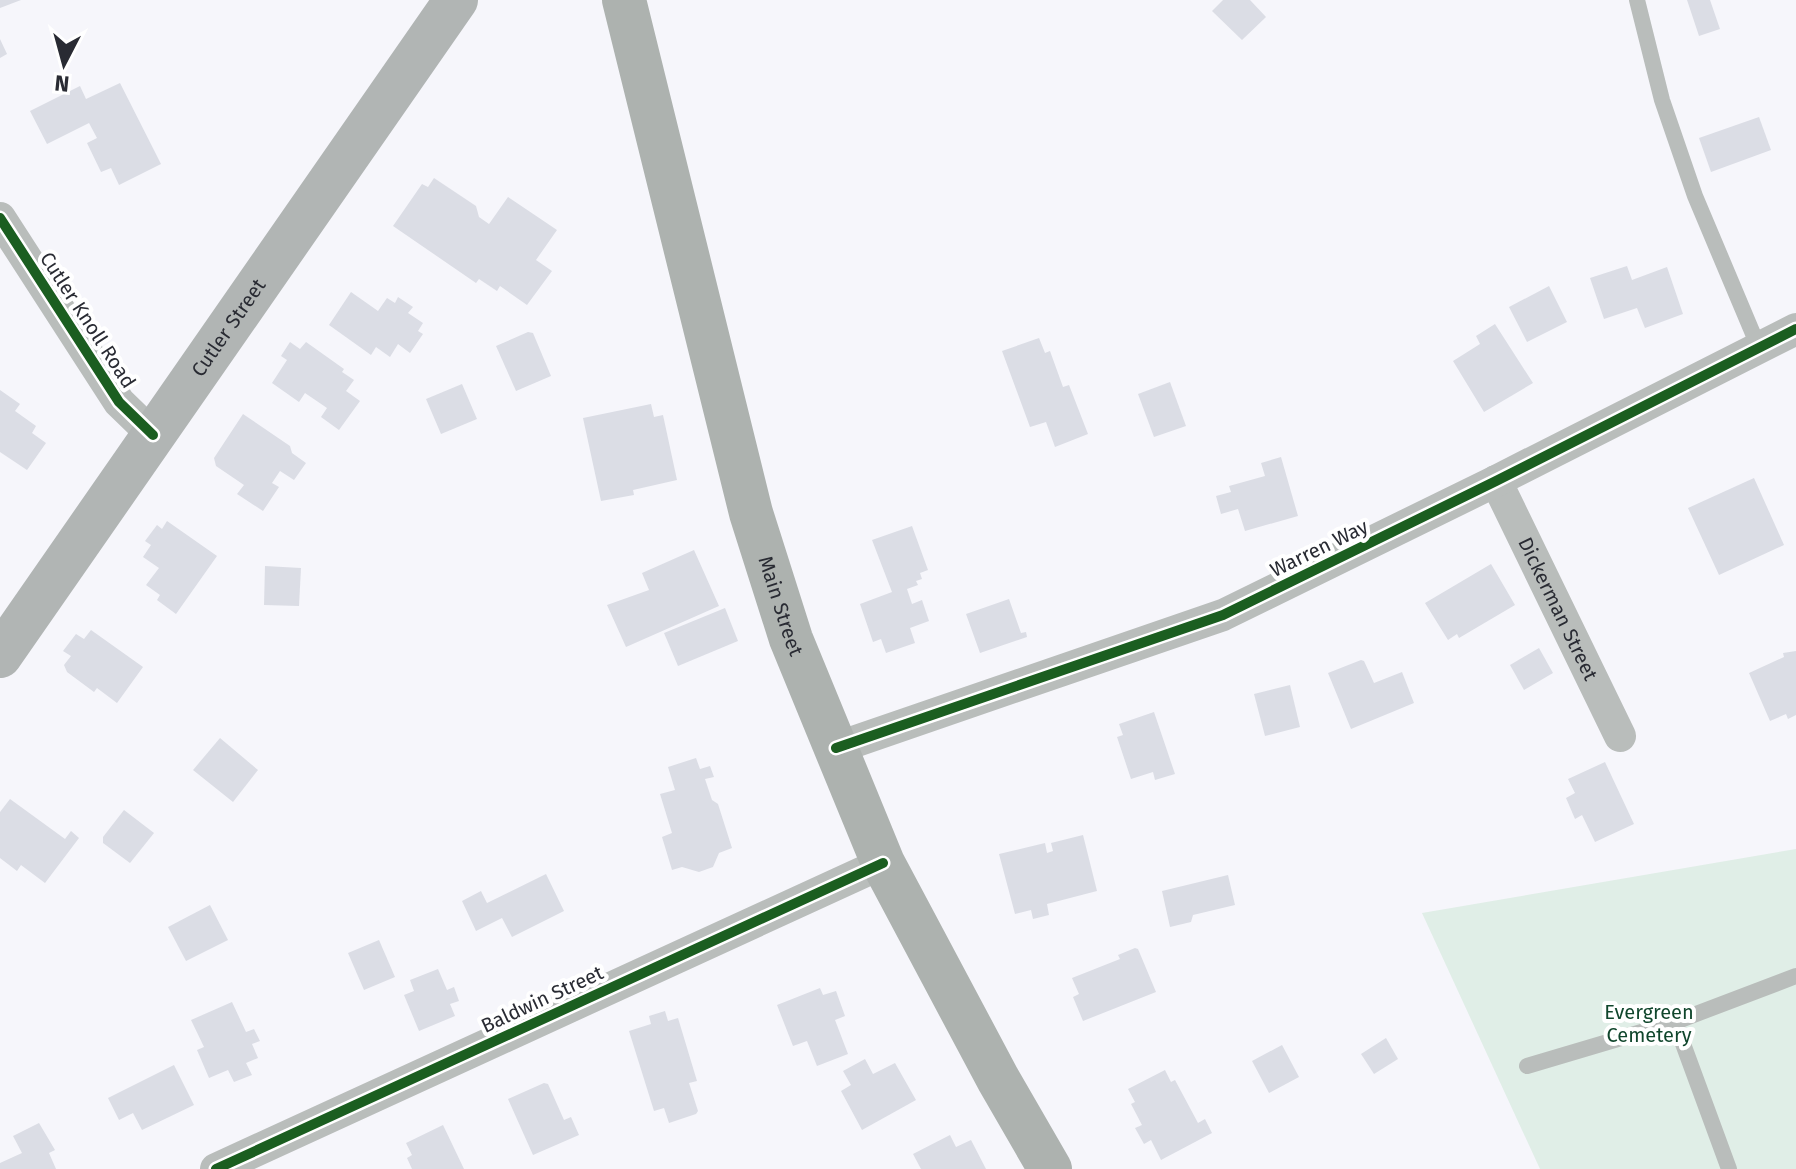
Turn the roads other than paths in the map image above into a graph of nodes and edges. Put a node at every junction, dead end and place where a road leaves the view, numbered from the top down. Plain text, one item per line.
1 (456, 0) edge
2 (624, 0) edge
3 (1637, 0) edge
4 (0, 218) edge
5 (1796, 329) edge
6 (1759, 348) junction
7 (153, 435) junction
8 (1496, 481) junction
9 (0, 656) edge
10 (1620, 736) dead end
11 (836, 748) junction
12 (883, 863) junction
13 (1796, 976) edge
14 (1675, 1022) junction
15 (1527, 1066) dead end
16 (216, 1169) edge
17 (1050, 1169) edge
18 (1729, 1169) edge

1 - 7 main road, Cutler Street
2 - 11 main road, Main Street
3 - 6 lane
4 - 7 street, Cutler Knoll Road
5 - 6 street, Warren Way
6 - 8 street, Warren Way
7 - 9 main road, Cutler Street
8 - 10 street, Dickerman Street
8 - 11 street, Warren Way
11 - 12 main road, Main Street
12 - 16 street, Baldwin Street
12 - 17 main road, Main Street
13 - 14 lane
14 - 15 lane
14 - 18 lane

